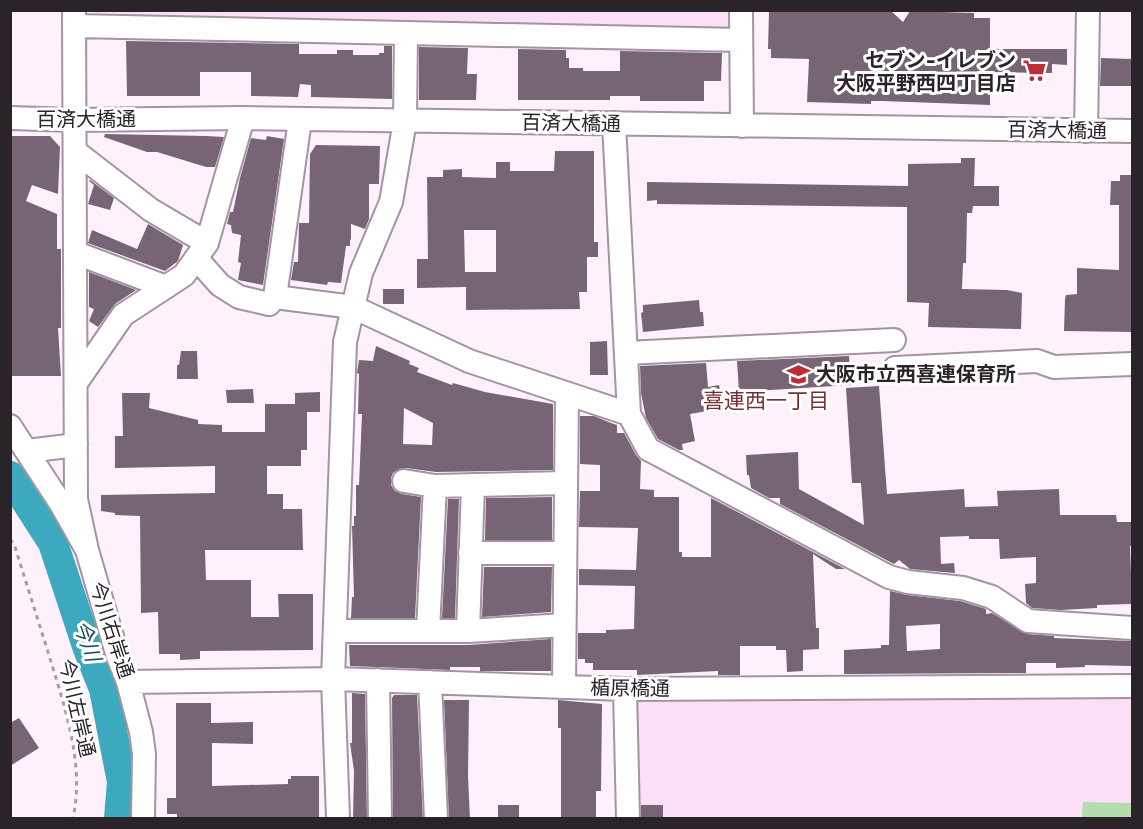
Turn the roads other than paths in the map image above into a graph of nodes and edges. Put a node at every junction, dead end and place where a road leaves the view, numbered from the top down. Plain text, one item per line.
1 (741, 10) edge
2 (1088, 10) edge
3 (75, 18) edge
4 (406, 34) junction
5 (741, 40) junction
6 (10, 118) edge
7 (243, 118) junction
8 (74, 120) junction
9 (300, 120) junction
10 (405, 121) junction
11 (614, 123) junction
12 (742, 126) junction
13 (1086, 130) junction
14 (1132, 131) edge
15 (76, 152) junction
16 (201, 250) junction
17 (76, 253) junction
18 (166, 287) junction
19 (275, 297) junction
20 (352, 307) junction
21 (894, 340) dead end
22 (626, 353) junction
23 (1132, 364) edge
24 (895, 368) dead end
25 (76, 383) junction
26 (567, 394) junction
27 (629, 414) junction
28 (10, 426) edge
29 (76, 446) junction
30 (27, 451) junction
31 (404, 481) dead end
32 (566, 483) junction
33 (473, 485) junction
34 (435, 486) junction
35 (87, 550) junction
36 (470, 553) junction
37 (565, 553) junction
38 (564, 625) junction
39 (1132, 628) edge
40 (335, 631) junction
41 (428, 631) junction
42 (468, 631) junction
43 (333, 679) junction
44 (378, 680) junction
45 (128, 682) junction
46 (430, 682) junction
47 (1132, 686) edge
48 (564, 687) junction
49 (626, 689) junction
50 (143, 819) edge
51 (338, 819) edge
52 (380, 819) edge
53 (436, 819) edge
54 (628, 819) edge

1 - 5 street
2 - 13 street
3 - 4 street
3 - 8 street
4 - 5 street
4 - 10 street
5 - 12 street
6 - 8 street, 百済大橋通
7 - 8 street, 百済大橋通
7 - 9 street, 百済大橋通
7 - 16 street
8 - 15 street
9 - 10 street, 百済大橋通
9 - 19 street
10 - 11 street, 百済大橋通
10 - 20 street
11 - 12 street, 百済大橋通
11 - 22 street
12 - 13 street, 百済大橋通
13 - 14 street, 百済大橋通
15 - 16 street
15 - 17 street
16 - 18 street
16 - 19 street
17 - 18 street
17 - 25 street
18 - 25 street
19 - 20 street
20 - 26 street
20 - 40 street
21 - 22 street
22 - 27 street
23 - 24 street
25 - 29 street
26 - 27 street
26 - 32 street
27 - 39 street
28 - 30 street, 今川右岸通
29 - 30 street
29 - 35 street
30 - 35 street, 今川右岸通
31 - 34 street
32 - 33 street
32 - 37 street
33 - 34 street
33 - 36 street
34 - 41 street
35 - 45 street, 今川右岸通
36 - 37 street
36 - 42 street
37 - 38 street
38 - 42 street
38 - 48 street
40 - 41 street
40 - 43 street
41 - 42 street
43 - 44 street, 楯原橋通
43 - 45 street, 楯原橋通
43 - 51 street
44 - 46 street, 楯原橋通
44 - 52 street
45 - 50 street, 今川右岸通
46 - 48 street, 楯原橋通
46 - 53 street
47 - 49 street, 楯原橋通
48 - 49 street, 楯原橋通
49 - 54 street

